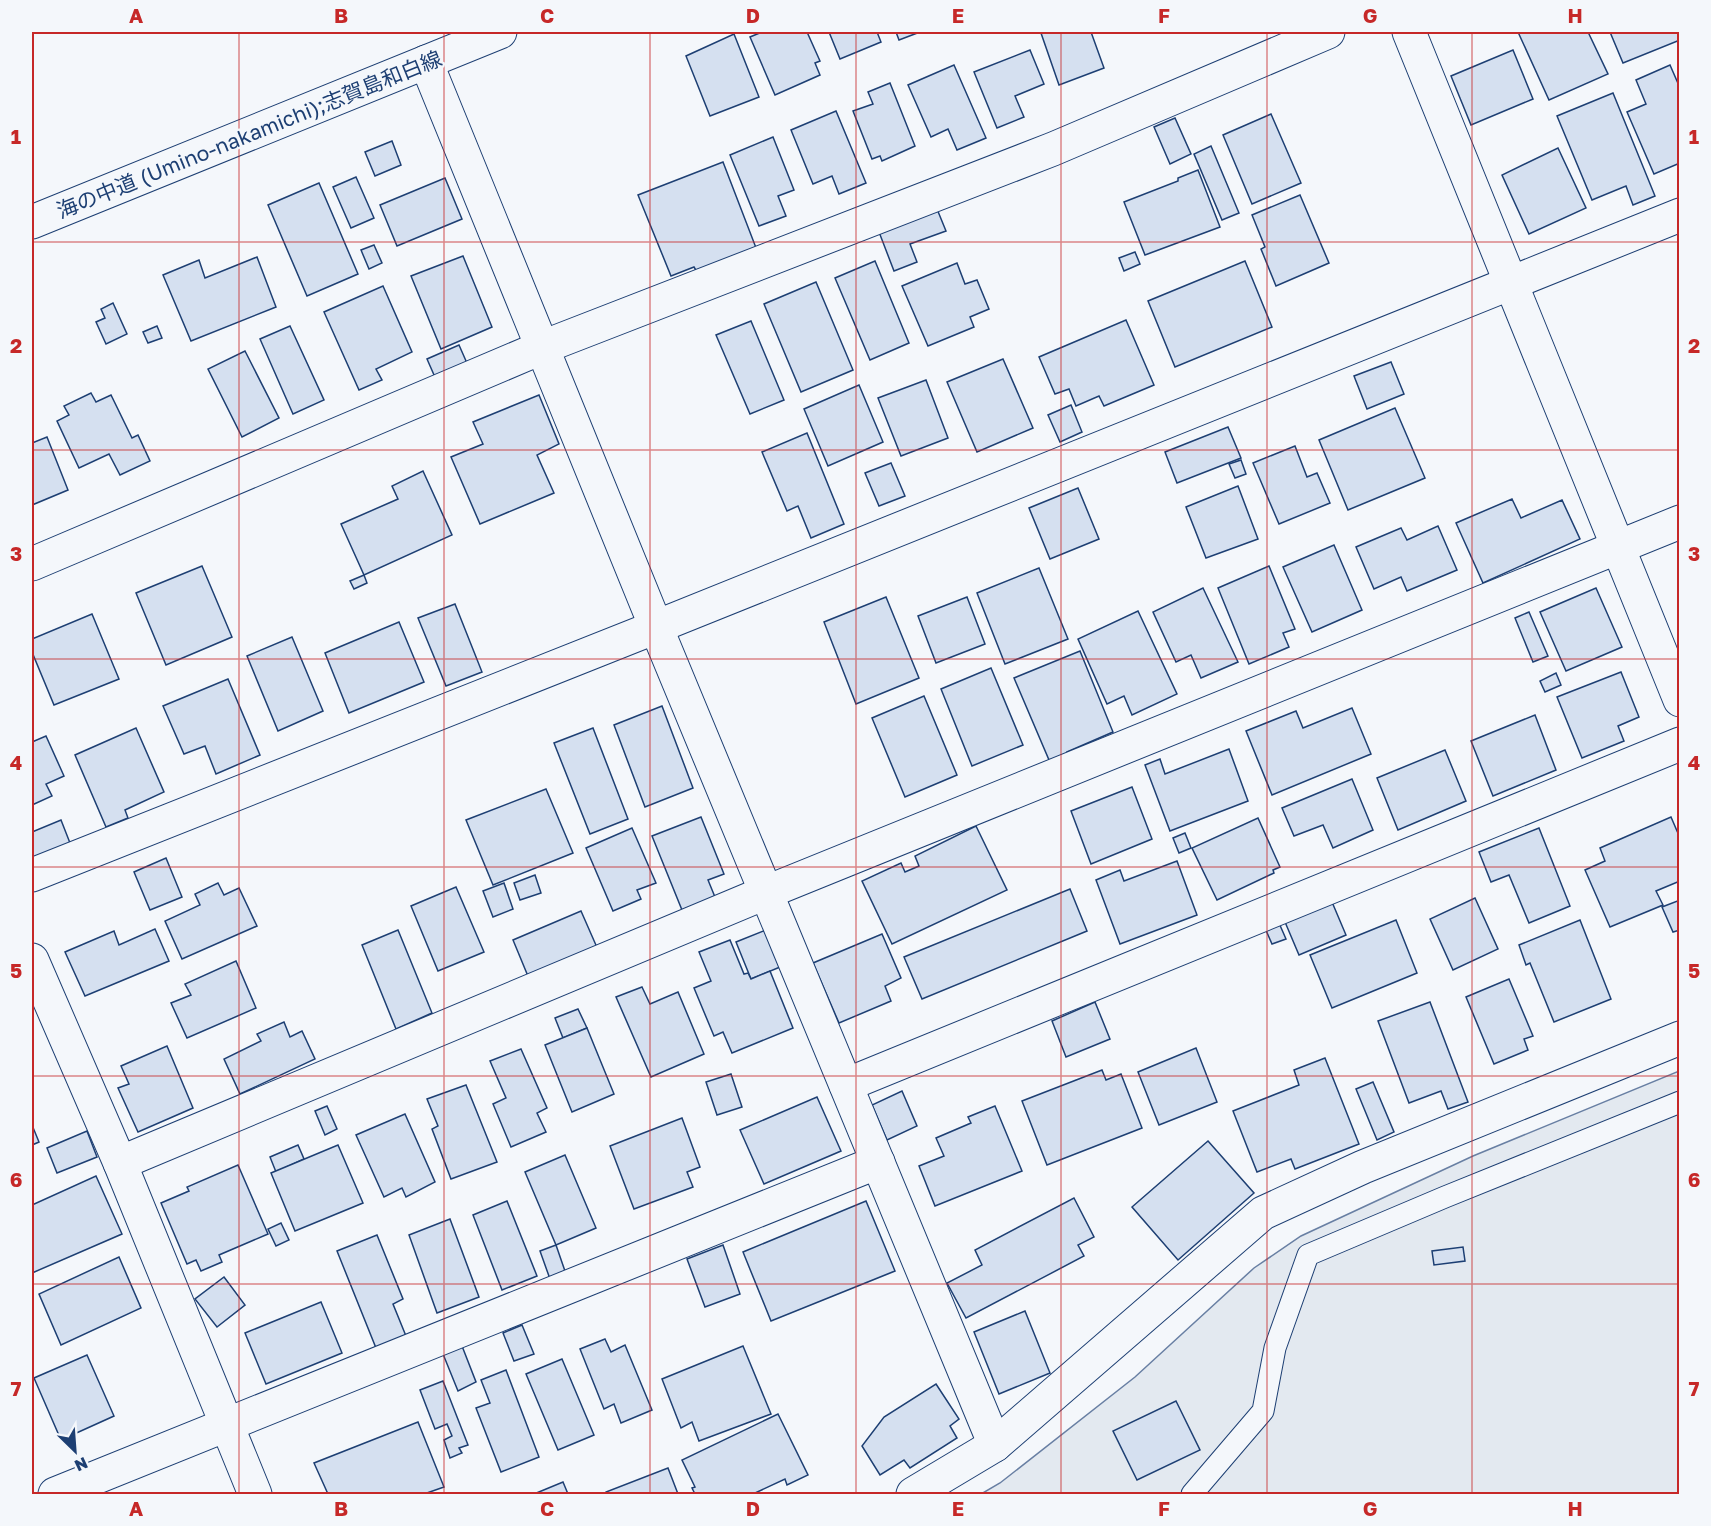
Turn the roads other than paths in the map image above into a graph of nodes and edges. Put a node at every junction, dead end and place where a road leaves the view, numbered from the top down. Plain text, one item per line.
1 (500, 32) edge
2 (1328, 32) edge
3 (1409, 32) edge
4 (426, 62) junction
5 (1680, 214) edge
6 (32, 222) edge
7 (1509, 284) junction
8 (543, 347) junction
9 (1680, 522) edge
10 (1618, 546) junction
11 (32, 564) edge
12 (656, 627) junction
13 (1680, 700) edge
14 (1680, 744) edge
15 (32, 875) edge
16 (766, 892) junction
17 (32, 960) edge
18 (1680, 1038) edge
19 (846, 1085) junction
20 (1680, 1102) edge
21 (878, 1162) junction
22 (120, 1163) junction
23 (226, 1426) junction
24 (995, 1444) junction
25 (55, 1494) edge
26 (255, 1494) edge
27 (913, 1494) edge
28 (1192, 1494) edge

1 - 4 street, 海の中道 (Umino-nakamichi);志賀島和白線
2 - 8 street
3 - 7 street
4 - 6 street, 海の中道 (Umino-nakamichi);志賀島和白線
4 - 8 street
5 - 7 street
7 - 10 street
7 - 12 street
8 - 11 street
8 - 12 street
9 - 10 street
10 - 13 street
10 - 16 street
12 - 15 street
12 - 16 street
14 - 19 street
16 - 19 street
16 - 22 street
17 - 22 street
18 - 24 street
19 - 21 street
20 - 28 lane
21 - 23 street
21 - 24 street
22 - 23 street
23 - 25 street
23 - 26 street
24 - 27 street

